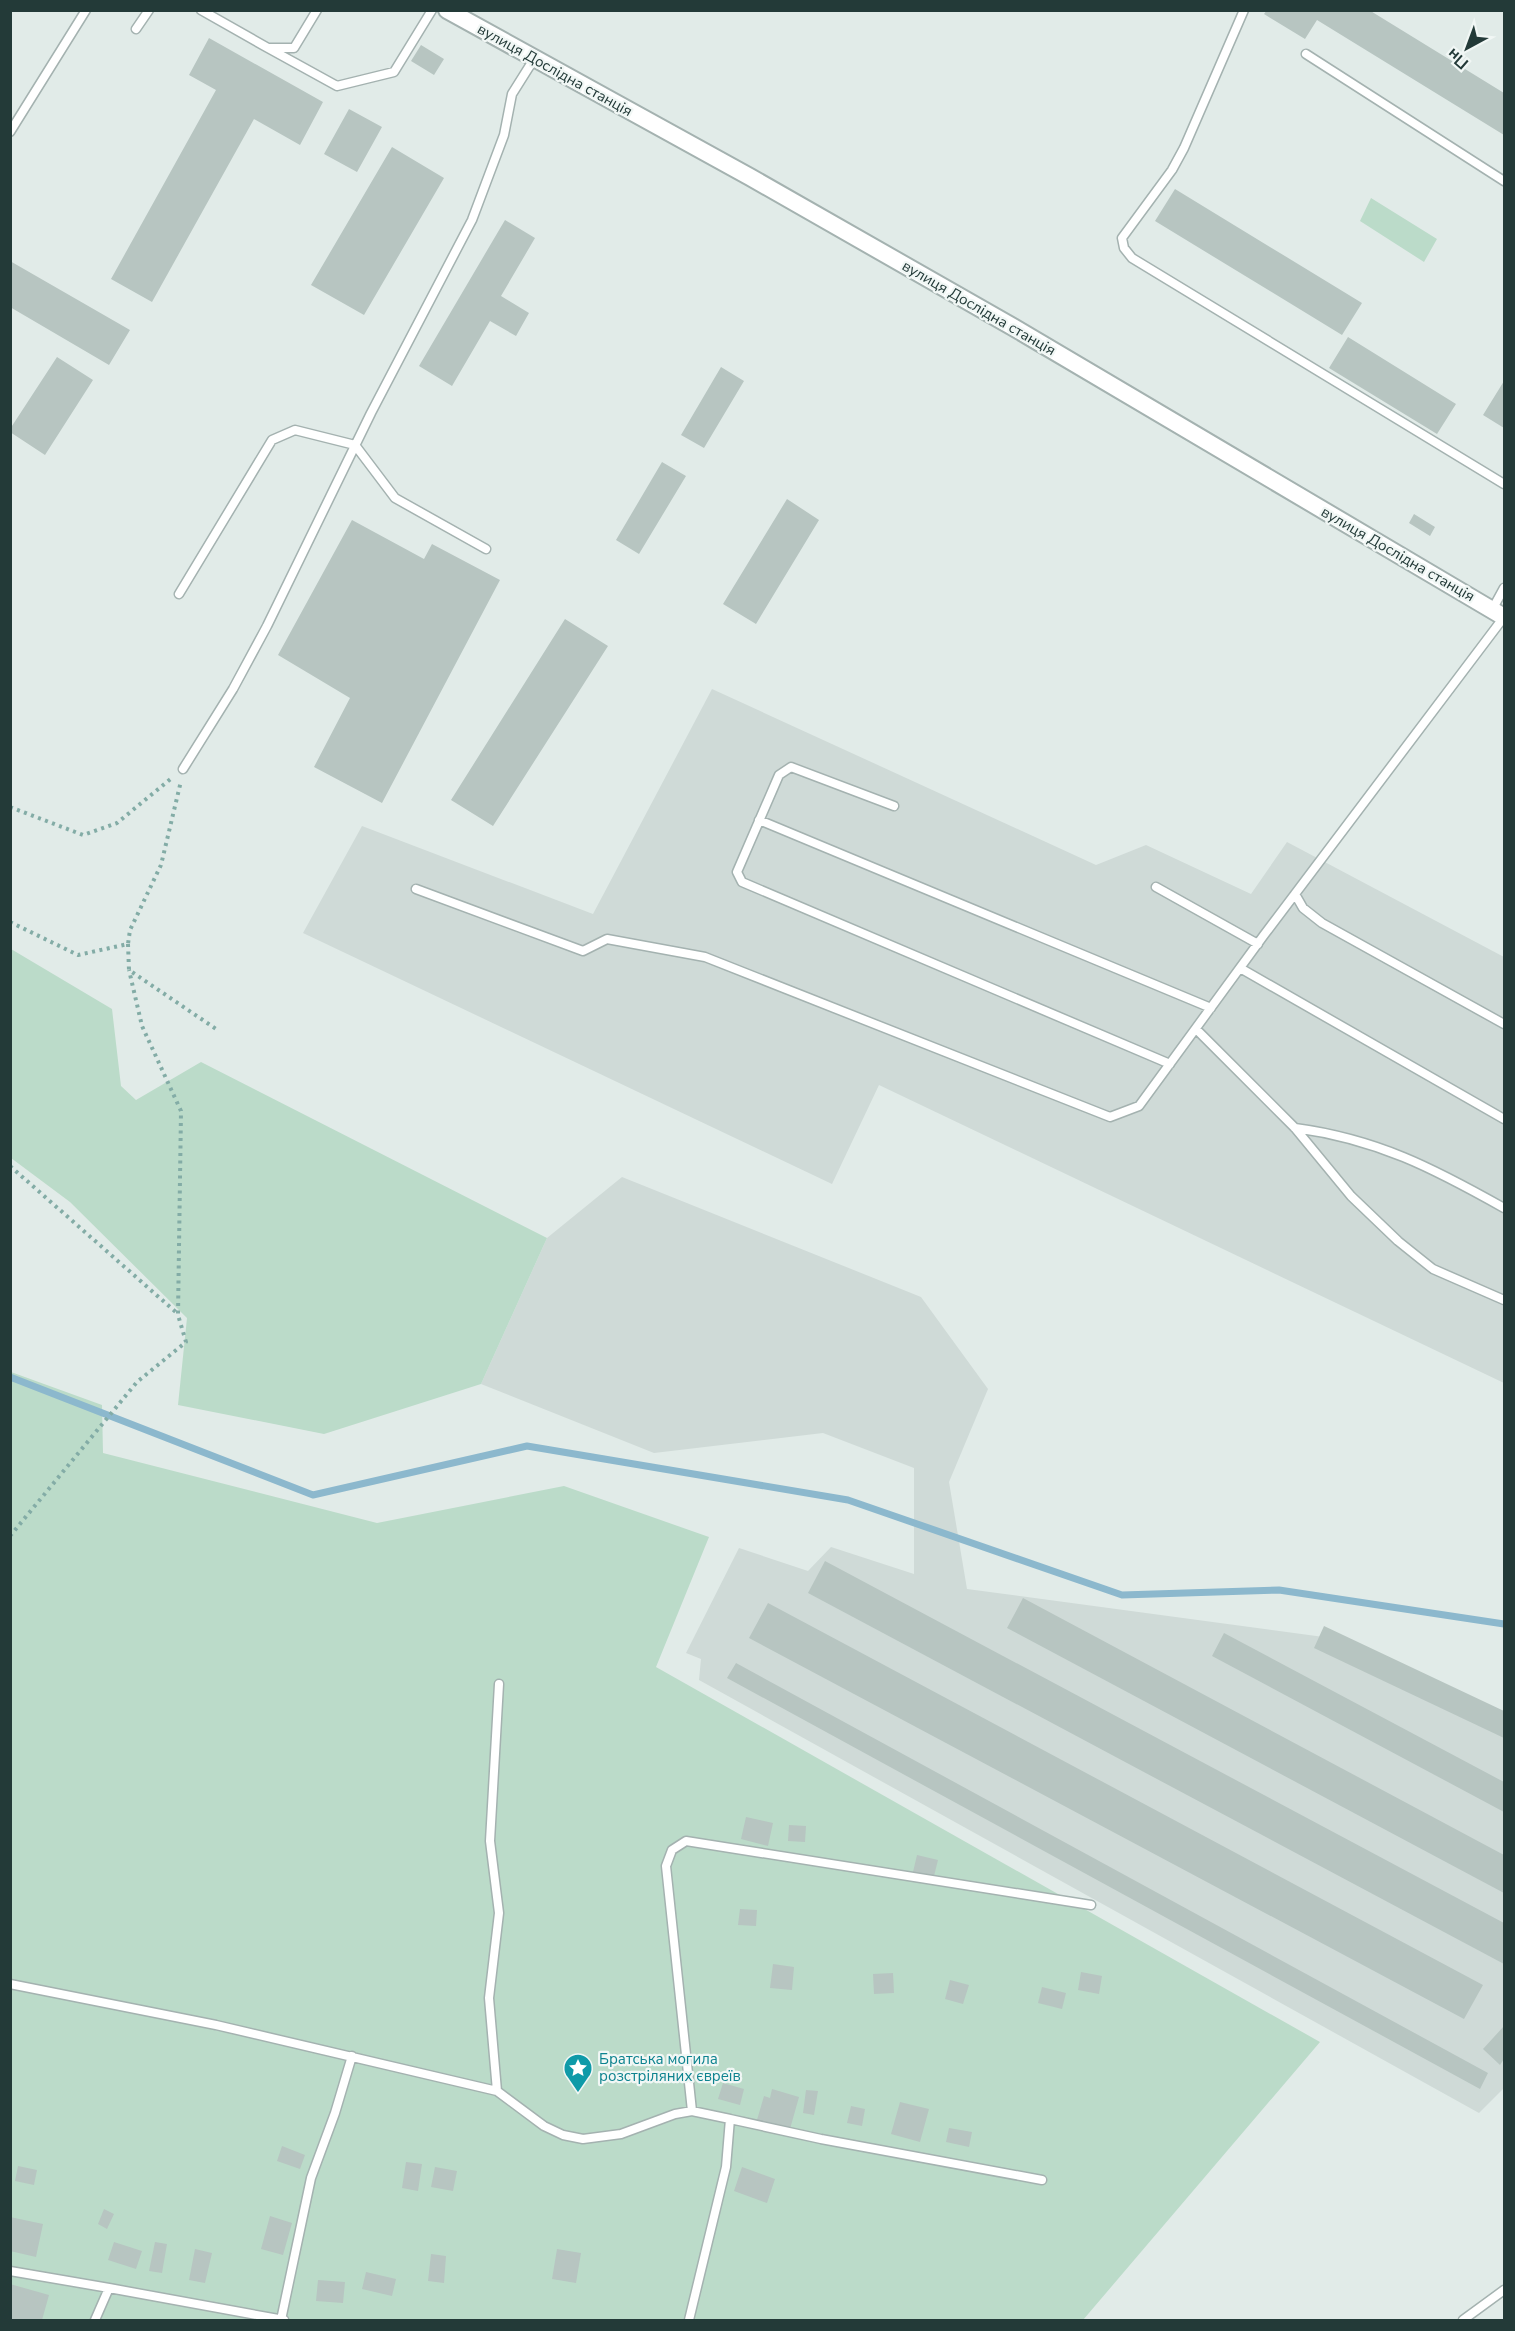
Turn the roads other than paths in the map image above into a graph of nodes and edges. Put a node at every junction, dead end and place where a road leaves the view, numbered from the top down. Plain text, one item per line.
1 (86, 10) edge
2 (149, 10) edge
3 (201, 10) edge
4 (317, 10) edge
5 (432, 10) edge
6 (1244, 10) edge
7 (449, 11) edge
8 (136, 29) dead end
9 (268, 48) junction
10 (1306, 54) dead end
11 (534, 59) junction
12 (10, 132) edge
13 (1504, 181) edge
14 (355, 446) junction
15 (1504, 484) edge
16 (486, 549) dead end
17 (1504, 588) edge
18 (179, 594) dead end
19 (1500, 615) edge
20 (183, 769) road end
21 (894, 806) dead end
22 (759, 820) junction
23 (1156, 887) dead end
24 (416, 889) dead end
25 (1295, 894) junction
26 (1258, 944) junction
27 (1239, 968) junction
28 (1211, 1008) junction
29 (1504, 1024) edge
30 (1196, 1029) junction
31 (1170, 1064) junction
32 (1504, 1119) edge
33 (1295, 1128) junction
34 (1504, 1208) edge
35 (1504, 1300) edge
36 (499, 1684) dead end
37 (1091, 1905) dead end
38 (10, 1984) edge
39 (352, 2056) junction
40 (496, 2091) junction
41 (692, 2111) junction
42 (730, 2119) junction
43 (1042, 2180) dead end
44 (10, 2271) edge
45 (109, 2288) junction
46 (1504, 2290) edge
47 (95, 2320) edge
48 (283, 2320) edge
49 (689, 2320) edge
50 (1463, 2320) edge

1 - 12 lane
2 - 8 lane
3 - 9 lane
4 - 9 lane
5 - 9 lane
6 - 15 lane
7 - 11 street, вулиця Дослідна станція
10 - 13 lane
11 - 14 lane
11 - 19 street, вулиця Дослідна станція
14 - 16 lane
14 - 18 lane
14 - 20 lane
17 - 19 lane
19 - 25 lane
21 - 22 lane
22 - 28 lane
22 - 31 lane
23 - 26 lane
24 - 31 lane
25 - 26 lane
25 - 29 lane
26 - 27 lane
27 - 28 lane
27 - 32 lane
28 - 30 lane
30 - 31 lane
30 - 33 lane
33 - 34 lane
33 - 35 lane
36 - 40 lane
37 - 41 lane
38 - 39 lane
39 - 40 lane
39 - 48 lane
40 - 41 lane
41 - 42 lane
42 - 43 lane
42 - 49 lane
44 - 45 lane
45 - 47 lane
45 - 48 lane
46 - 50 lane

